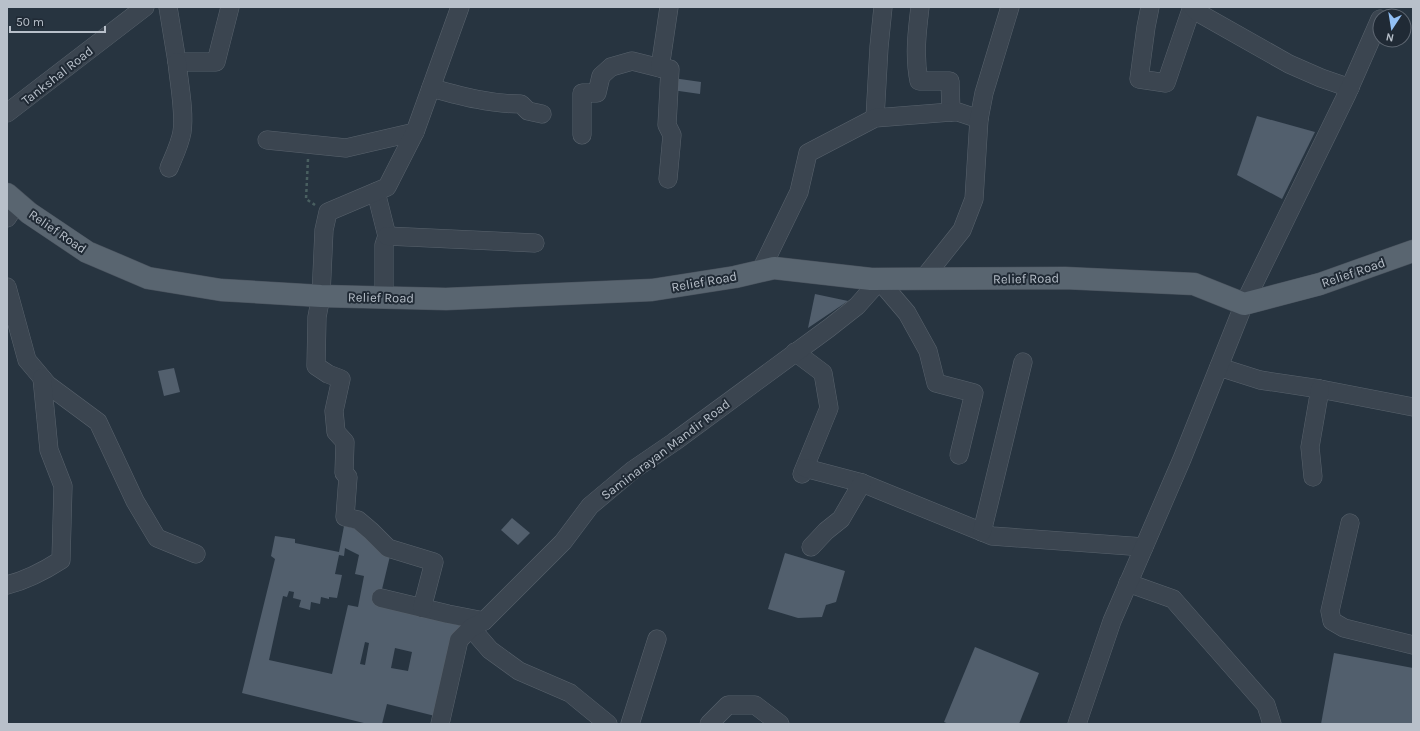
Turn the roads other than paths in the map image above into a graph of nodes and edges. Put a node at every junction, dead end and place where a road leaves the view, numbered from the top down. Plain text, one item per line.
1 (168, 7) edge
2 (230, 7) edge
3 (460, 7) edge
4 (669, 7) edge
5 (883, 7) edge
6 (920, 7) edge
7 (1010, 7) edge
8 (1150, 7) edge
9 (1193, 7) edge
10 (143, 8) edge
11 (1372, 38) edge
12 (177, 62) junction
13 (660, 68) junction
14 (431, 88) junction
15 (1350, 88) junction
16 (951, 112) junction
17 (7, 113) edge
18 (542, 114) dead end
19 (875, 118) junction
20 (979, 119) junction
21 (416, 132) junction
22 (582, 135) dead end
23 (267, 140) dead end
24 (169, 168) dead end
25 (668, 179) dead end
26 (376, 192) junction
27 (10, 205) edge
28 (387, 236) junction
29 (535, 243) dead end
30 (1413, 251) edge
31 (761, 270) junction
32 (874, 279) junction
33 (923, 279) junction
34 (7, 287) edge
35 (321, 296) junction
36 (384, 297) junction
37 (1244, 304) junction
38 (795, 352) junction
39 (1023, 362) dead end
40 (1219, 367) junction
41 (42, 378) junction
42 (1320, 389) junction
43 (1413, 406) edge
44 (959, 455) dead end
45 (1313, 477) dead end
46 (862, 483) junction
47 (1350, 523) dead end
48 (982, 532) junction
49 (811, 547) dead end
50 (1144, 547) junction
51 (196, 554) dead end
52 (1128, 582) junction
53 (7, 585) edge
54 (381, 598) dead end
55 (422, 608) junction
56 (478, 624) junction
57 (657, 638) dead end
58 (1413, 646) edge
59 (440, 724) edge
60 (608, 724) edge
61 (630, 724) edge
62 (709, 724) edge
63 (780, 724) edge
64 (1077, 724) edge
65 (1272, 724) edge

1 - 12 street
2 - 12 street
3 - 14 street
4 - 13 street
5 - 19 street
6 - 16 street
7 - 20 street
8 - 9 street
9 - 15 street
10 - 17 street, Tankshal Road
11 - 15 street
12 - 24 street
13 - 22 street
13 - 25 street
14 - 18 street
14 - 21 street
15 - 37 street
16 - 19 street
16 - 20 street
19 - 31 street
20 - 33 street
21 - 23 street
21 - 26 street
26 - 28 street
26 - 35 street
27 - 35 main road, Relief Road
28 - 29 street
28 - 36 street
30 - 37 main road, Relief Road
31 - 32 main road, Relief Road
31 - 36 main road, Relief Road
32 - 33 main road, Relief Road
32 - 38 street, Saminarayan Mandir Road
32 - 44 street
33 - 37 main road, Relief Road
34 - 41 street
35 - 36 main road, Relief Road
35 - 55 street
37 - 40 street
38 - 46 street
38 - 56 street, Saminarayan Mandir Road
39 - 48 street
40 - 42 street
40 - 50 street
41 - 51 street
41 - 53 street
42 - 43 street
42 - 45 street
46 - 48 street
46 - 49 street
47 - 58 street
48 - 50 street
50 - 52 street
52 - 64 street
52 - 65 street
54 - 55 street
55 - 56 street
56 - 59 street, Saminarayan Mandir Road
56 - 60 street
57 - 61 street
62 - 63 street

